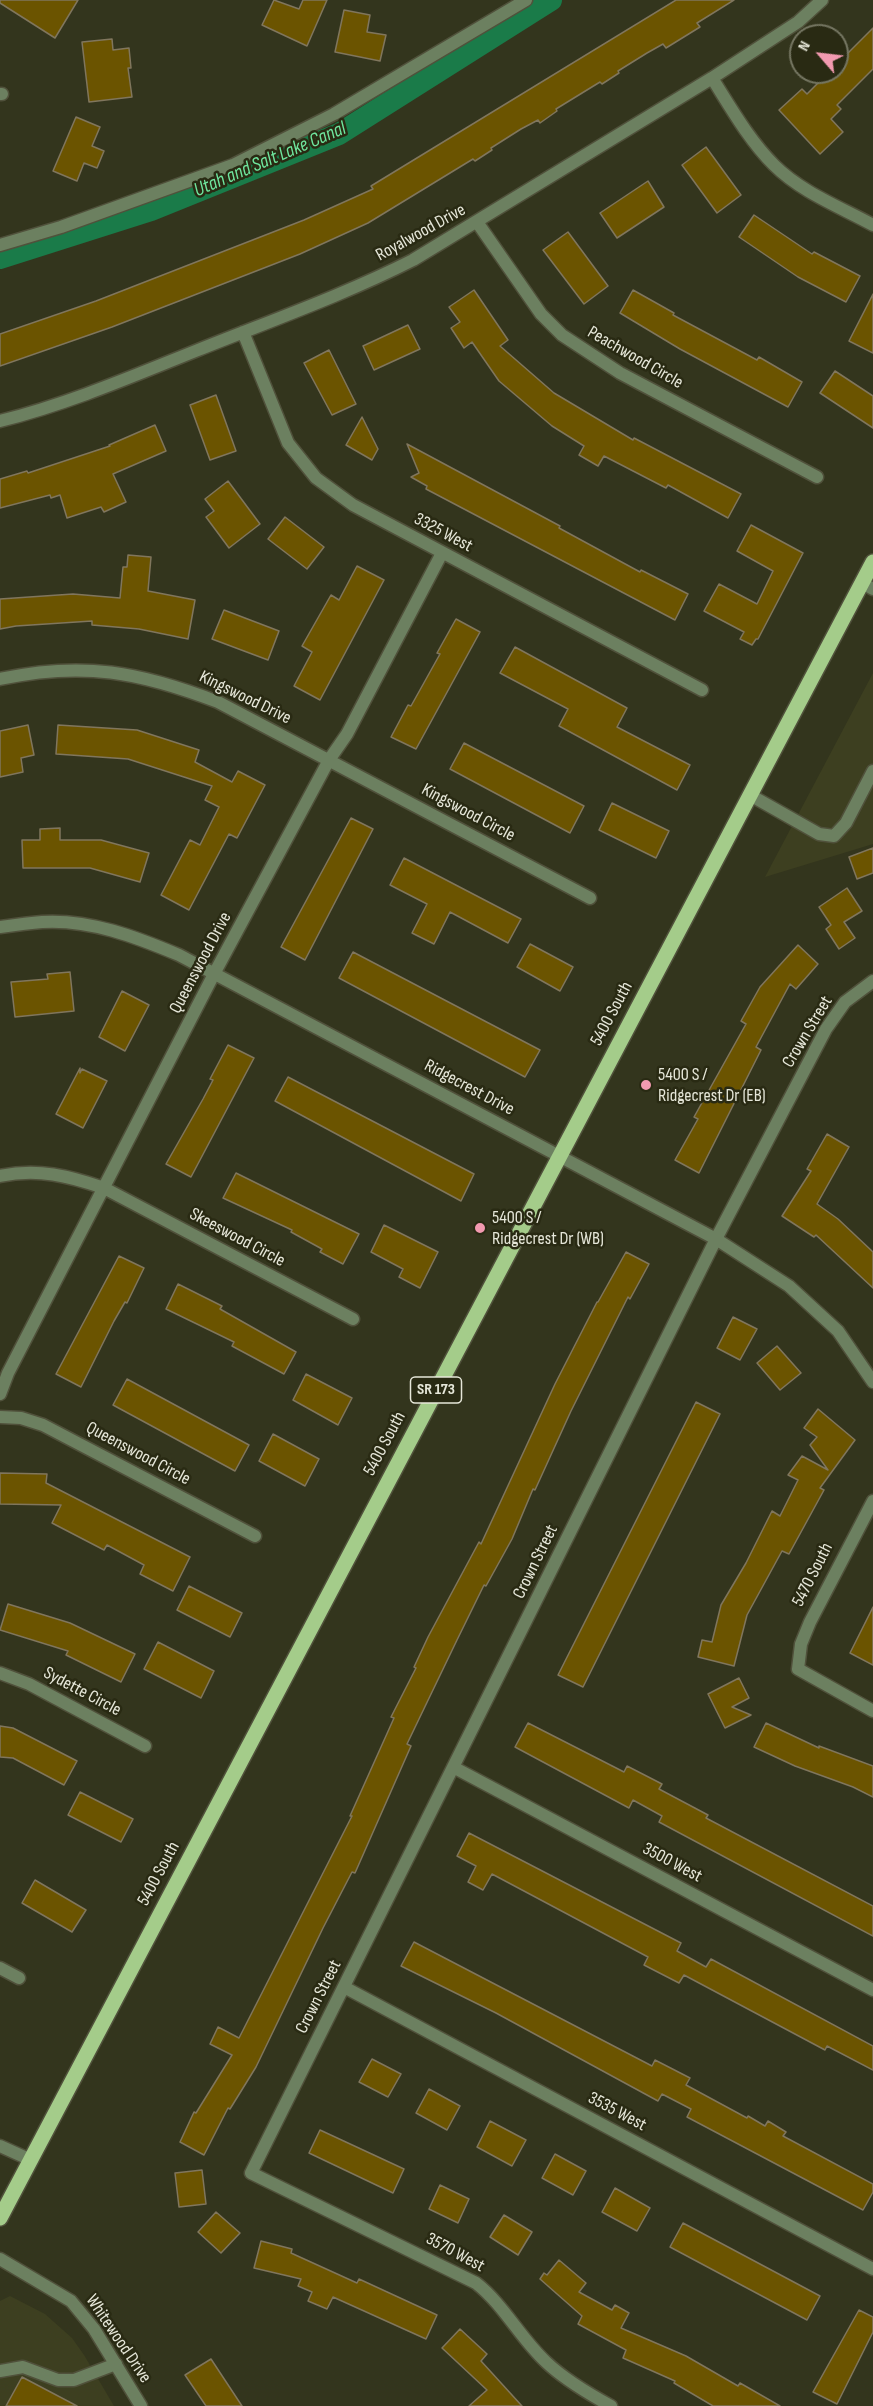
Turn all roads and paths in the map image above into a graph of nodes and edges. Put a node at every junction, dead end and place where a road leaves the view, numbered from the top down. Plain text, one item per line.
1 (526, 0) edge
2 (822, 0) edge
3 (712, 78) junction
4 (477, 222) junction
5 (873, 225) edge
6 (0, 245) edge
7 (243, 332) junction
8 (0, 420) edge
9 (817, 477) dead end
10 (442, 553) junction
11 (873, 562) edge
12 (867, 586) edge
13 (0, 679) edge
14 (702, 690) dead end
15 (329, 760) junction
16 (873, 771) edge
17 (750, 795) junction
18 (591, 898) dead end
19 (0, 927) edge
20 (214, 974) junction
21 (873, 981) edge
22 (559, 1156) junction
23 (0, 1176) edge
24 (104, 1188) junction
25 (717, 1239) junction
26 (353, 1319) dead end
27 (873, 1382) edge
28 (0, 1394) edge
29 (0, 1417) edge
30 (873, 1501) edge
31 (255, 1536) dead end
32 (0, 1674) edge
33 (873, 1711) edge
34 (145, 1746) dead end
35 (453, 1767) junction
36 (0, 1968) edge
37 (19, 1978) dead end
38 (344, 1987) junction
39 (873, 1990) edge
40 (0, 2146) edge
41 (31, 2160) junction
42 (251, 2173) joint
43 (0, 2218) edge
44 (0, 2259) edge
45 (873, 2268) edge
46 (116, 2364) junction
47 (0, 2371) edge
48 (141, 2406) edge
49 (611, 2406) edge

1 - 6 street
2 - 3 street, Royalwood Drive
3 - 4 street, Royalwood Drive
3 - 5 street
4 - 7 street, Royalwood Drive
4 - 9 street, Peachwood Circle
7 - 8 street, Royalwood Drive
7 - 10 street, 3325 West
10 - 14 street, 3325 West
10 - 15 street, Queenswood Drive
11 - 12 main road, 5400 South / SR 173
12 - 17 main road, 5400 South / SR 173
13 - 15 street, Kingswood Drive
15 - 18 street, Kingswood Circle
15 - 20 street, Queenswood Drive
16 - 17 street
17 - 22 main road, 5400 South / SR 173
19 - 20 street, Ridgecrest Drive
20 - 22 street, Ridgecrest Drive
20 - 24 street, Queenswood Drive
21 - 25 street, Crown Street
22 - 25 street, Ridgecrest Drive
22 - 41 main road, 5400 South / SR 173
23 - 24 street, Skeeswood Circle
24 - 26 street, Skeeswood Circle
24 - 28 street, Queenswood Drive
25 - 27 street, Ridgecrest Drive
25 - 35 street, Crown Street
29 - 31 street, Queenswood Circle
30 - 33 street, 5470 South
32 - 34 street, Sydette Circle
35 - 38 street, Crown Street
35 - 39 street, 3500 West
36 - 37 street
38 - 42 street, Crown Street
38 - 45 street, 3535 West
40 - 41 street
41 - 43 main road, 5400 South / SR 173
42 - 49 street, 3570 West
44 - 46 street, Whitewood Drive
46 - 47 street
46 - 48 street, Whitewood Drive

